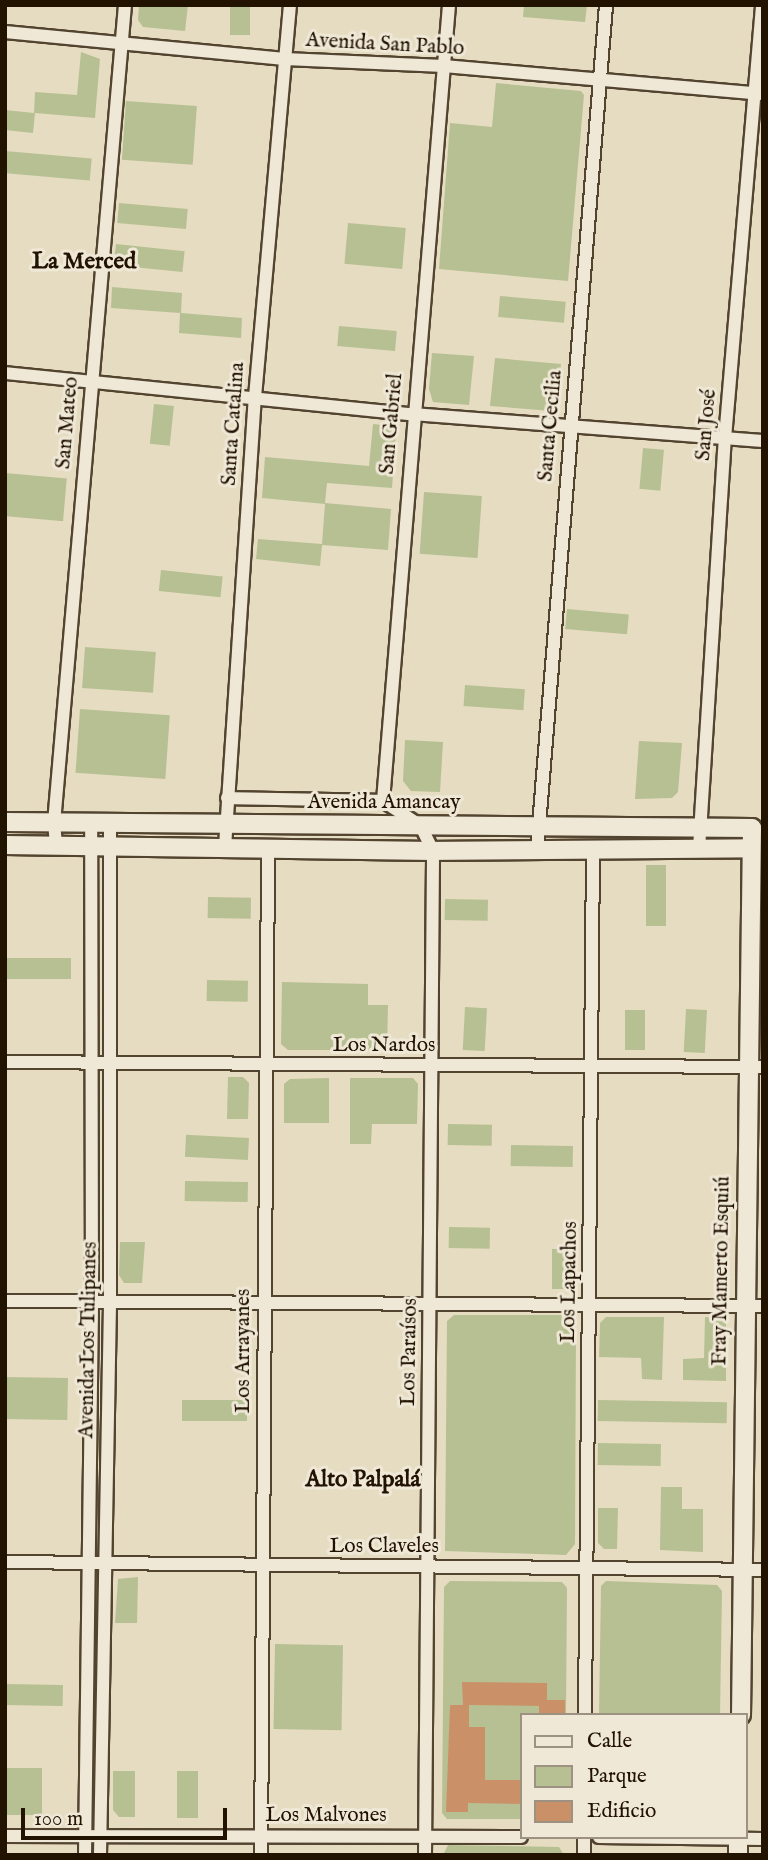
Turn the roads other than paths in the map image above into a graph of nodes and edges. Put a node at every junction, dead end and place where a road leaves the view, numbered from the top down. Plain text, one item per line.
1 (125, 5) edge
2 (290, 5) edge
3 (449, 5) edge
4 (606, 5) edge
5 (762, 5) edge
6 (5, 32) edge
7 (122, 44) junction
8 (285, 59) junction
9 (444, 66) junction
10 (600, 81) junction
11 (758, 94) edge
12 (5, 373) edge
13 (91, 381) junction
14 (255, 397) junction
15 (412, 414) junction
16 (570, 426) junction
17 (725, 438) junction
18 (763, 440) edge
19 (228, 798) junction
20 (383, 801) junction
21 (5, 822) edge
22 (54, 822) junction
23 (91, 826) junction
24 (110, 826) junction
25 (225, 826) junction
26 (421, 826) junction
27 (539, 826) junction
28 (697, 828) junction
29 (757, 828) edge
30 (5, 845) edge
31 (56, 845) junction
32 (90, 846) junction
33 (110, 846) junction
34 (225, 847) junction
35 (268, 847) junction
36 (757, 848) edge
37 (593, 849) junction
38 (699, 849) junction
39 (433, 850) junction
40 (537, 850) junction
41 (5, 1062) edge
42 (90, 1064) junction
43 (108, 1064) junction
44 (433, 1065) junction
45 (266, 1067) junction
46 (755, 1068) edge
47 (592, 1069) junction
48 (5, 1301) edge
49 (92, 1303) junction
50 (110, 1303) junction
51 (263, 1305) junction
52 (589, 1305) junction
53 (744, 1306) junction
54 (763, 1306) edge
55 (429, 1307) junction
56 (5, 1562) edge
57 (88, 1562) junction
58 (105, 1562) junction
59 (265, 1565) junction
60 (427, 1566) junction
61 (587, 1566) junction
62 (743, 1570) junction
63 (763, 1570) edge
64 (585, 1713) edge
65 (741, 1713) edge
66 (262, 1835) junction
67 (5, 1836) edge
68 (425, 1836) junction
69 (85, 1837) junction
70 (100, 1837) junction
71 (520, 1837) edge
72 (639, 1839) edge
73 (763, 1839) edge
74 (738, 1844) edge
75 (85, 1855) edge
76 (100, 1855) edge
77 (261, 1855) edge
78 (425, 1855) edge

1 - 7 street, San Mateo
2 - 8 street, Santa Catalina
3 - 9 street, San Gabriel
4 - 10 street, Santa Cecilia
5 - 11 street, San José
6 - 7 street, Avenida San Pablo
7 - 8 street, Avenida San Pablo
7 - 13 street, San Mateo
8 - 9 street, Avenida San Pablo
8 - 14 street, Santa Catalina
9 - 10 street, Avenida San Pablo
9 - 15 street, San Gabriel
10 - 11 street, Avenida San Pablo
10 - 16 street, Santa Cecilia
11 - 17 street, San José
12 - 13 street
13 - 14 street
13 - 22 street, San Mateo
14 - 15 street
14 - 19 street, Santa Catalina
15 - 16 street
15 - 20 street, San Gabriel
16 - 17 street
16 - 27 street, Santa Cecilia
17 - 18 street
17 - 28 street, San José
19 - 20 street
19 - 25 street, Santa Catalina
20 - 26 street
21 - 22 street, Avenida Amancay
22 - 23 street, Avenida Amancay
22 - 31 street, San Mateo
23 - 24 street, Avenida Amancay
23 - 32 street, Avenida Los Tulipanes
24 - 25 street, Avenida Amancay
24 - 33 street, Avenida Los Tulipanes
25 - 26 street, Avenida Amancay
25 - 34 street, Santa Catalina
26 - 27 street, Avenida Amancay
26 - 39 street
27 - 28 street, Avenida Amancay
27 - 40 street, Santa Cecilia
28 - 29 street, Avenida Amancay
28 - 38 street, San José
29 - 36 street, Fray Mamerto Esquiú
30 - 31 street
31 - 32 street
32 - 33 street
32 - 42 street, Avenida Los Tulipanes
33 - 34 street
33 - 43 street, Avenida Los Tulipanes
34 - 35 street
35 - 39 street
35 - 45 street, Los Arrayanes
36 - 38 street
36 - 46 street, Fray Mamerto Esquiú
37 - 38 street
37 - 40 street
37 - 47 street, Los Lapachos
39 - 40 street
39 - 44 street, Los Paraísos
41 - 42 street, Los Nardos
42 - 43 street, Los Nardos
42 - 49 street, Avenida Los Tulipanes
43 - 45 street, Los Nardos
43 - 50 street, Avenida Los Tulipanes
44 - 45 street, Los Nardos
44 - 47 street, Los Nardos
44 - 55 street, Los Paraísos
45 - 51 street, Los Arrayanes
46 - 47 street, Los Nardos
46 - 53 street, Fray Mamerto Esquiú
47 - 52 street, Los Lapachos
48 - 49 street
49 - 50 street
49 - 57 street, Avenida Los Tulipanes
50 - 51 street
50 - 58 street, Avenida Los Tulipanes
51 - 55 street
51 - 59 street, Los Arrayanes
52 - 53 street
52 - 55 street
52 - 61 street, Los Lapachos
53 - 54 street
53 - 62 street, Fray Mamerto Esquiú
55 - 60 street, Los Paraísos
56 - 57 street, Los Claveles
57 - 58 street, Los Claveles
57 - 69 street, Avenida Los Tulipanes
58 - 59 street, Los Claveles
58 - 70 street, Avenida Los Tulipanes
59 - 60 street, Los Claveles
59 - 66 street, Los Arrayanes
60 - 61 street, Los Claveles
60 - 68 street, Los Paraísos
61 - 62 street, Los Claveles
61 - 64 street, Los Lapachos
62 - 63 street, Los Claveles
62 - 65 street, Fray Mamerto Esquiú
66 - 68 street, Los Malvones
66 - 70 street, Los Malvones
66 - 77 street, Los Arrayanes
67 - 69 street, Los Malvones
68 - 71 street, Los Malvones
68 - 78 street, Los Paraísos
69 - 70 street, Los Malvones
69 - 75 street, Avenida Los Tulipanes
70 - 76 street, Avenida Los Tulipanes
72 - 74 street
73 - 74 street

